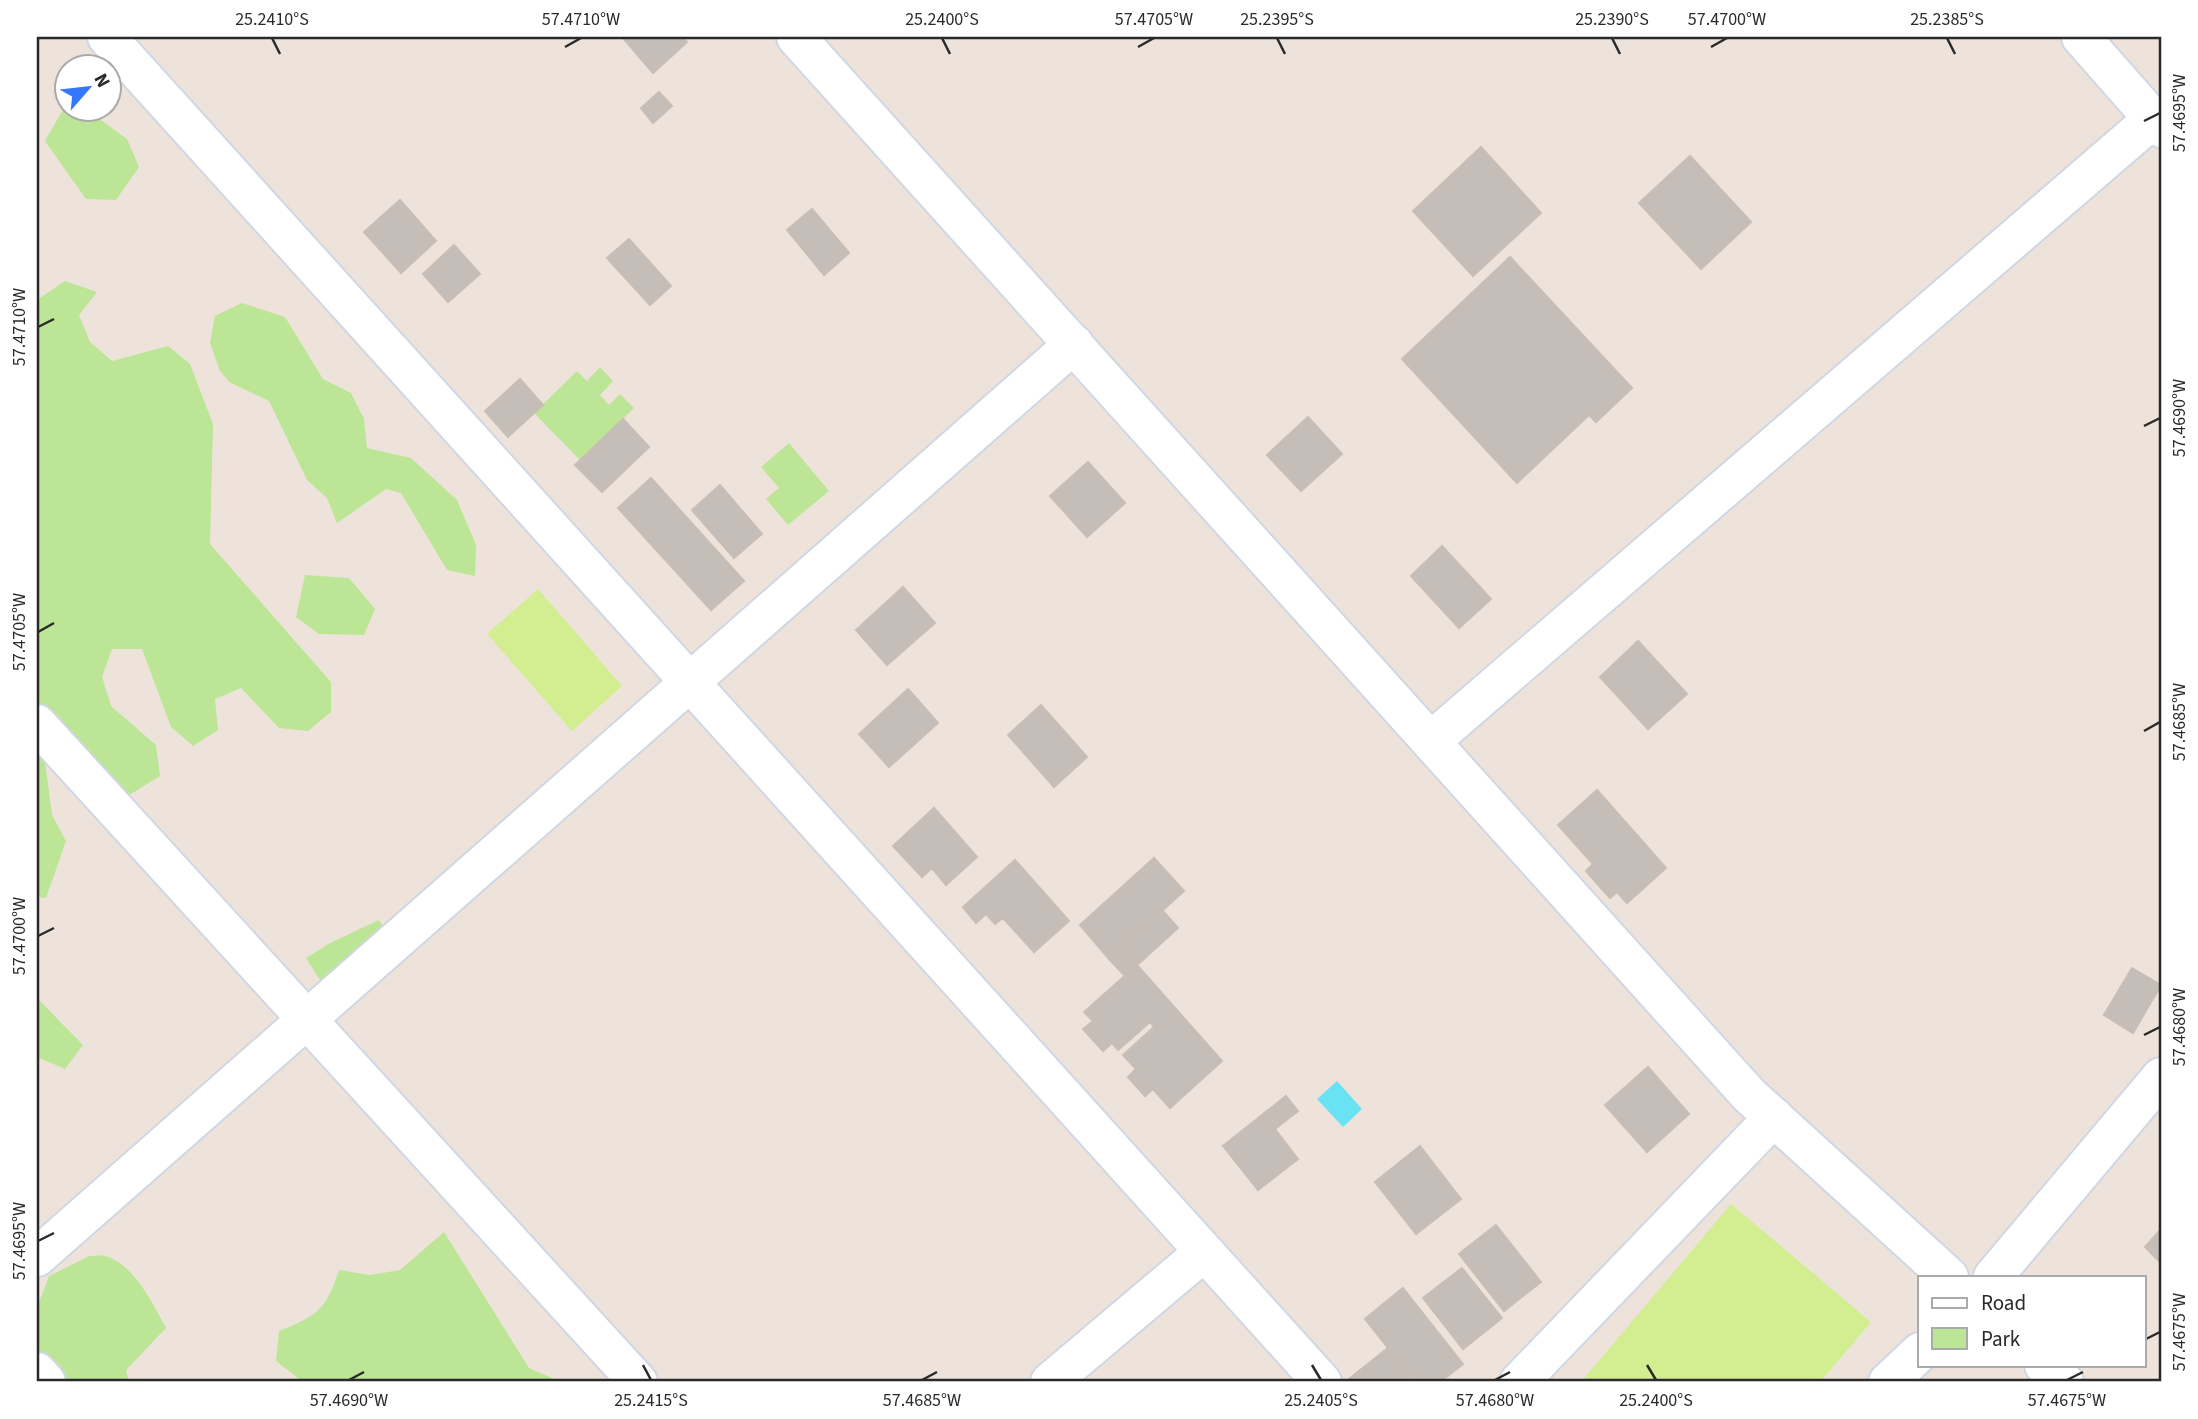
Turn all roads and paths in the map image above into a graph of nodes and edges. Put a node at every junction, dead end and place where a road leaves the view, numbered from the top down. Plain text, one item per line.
1 (107, 37) edge
2 (796, 37) edge
3 (2081, 37) edge
4 (2157, 124) edge
5 (1074, 344) junction
6 (690, 682) junction
7 (37, 724) edge
8 (1431, 741) junction
9 (307, 1020) junction
10 (2161, 1077) edge
11 (1774, 1117) junction
12 (1204, 1252) junction
13 (37, 1257) edge
14 (1948, 1276) edge
15 (1994, 1276) edge
16 (1918, 1354) edge
17 (2046, 1366) edge
18 (37, 1372) edge
19 (46, 1382) edge
20 (638, 1382) edge
21 (1050, 1382) edge
22 (1322, 1382) edge
23 (1519, 1382) edge
24 (1888, 1382) edge
25 (2064, 1382) edge

1 - 6 street
2 - 5 street
3 - 4 street
4 - 8 street
5 - 6 street
5 - 8 street
6 - 9 street
6 - 12 street
7 - 9 street
8 - 11 street
9 - 13 street
9 - 20 street
10 - 15 street
11 - 14 street
11 - 23 street
12 - 21 street
12 - 22 street
16 - 24 street
17 - 25 street
18 - 19 street

